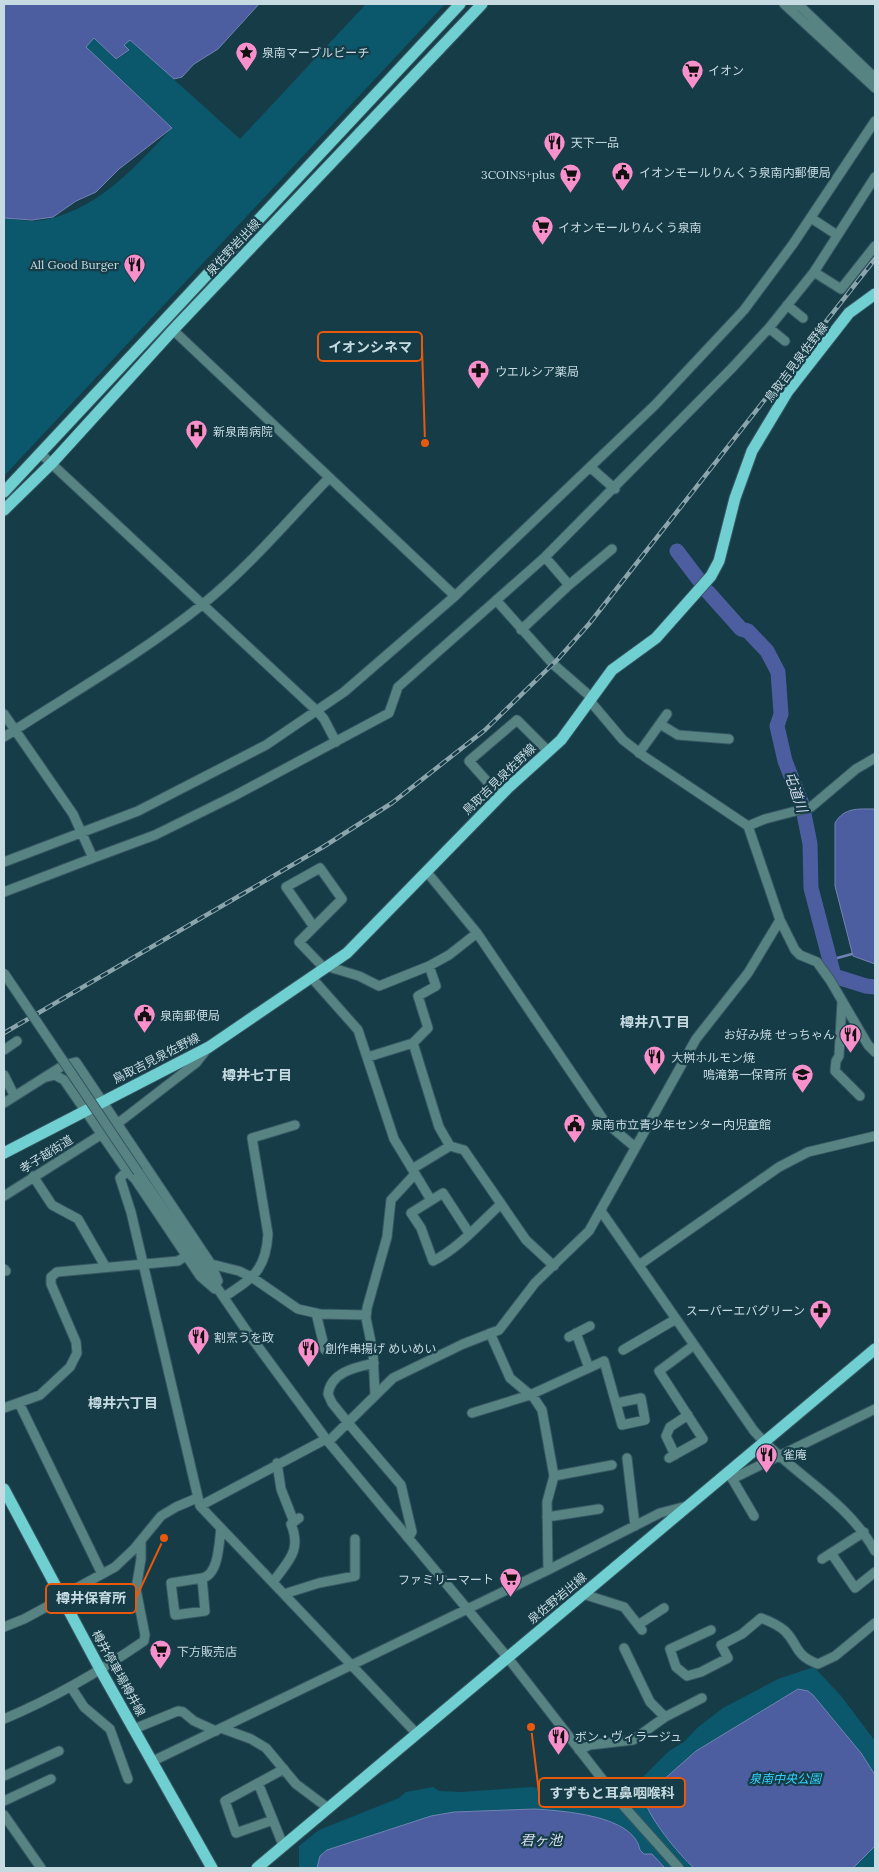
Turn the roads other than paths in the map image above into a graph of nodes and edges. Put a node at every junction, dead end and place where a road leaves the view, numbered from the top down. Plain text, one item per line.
1 (460, 4) edge
2 (482, 4) edge
3 (784, 4) edge
4 (795, 4) edge
5 (875, 78) edge
6 (875, 88) edge
7 (875, 121) edge
8 (875, 177) edge
9 (811, 218) junction
10 (837, 235) junction
11 (875, 246) edge
12 (814, 272) junction
13 (875, 294) edge
14 (787, 306) junction
15 (803, 318) dead end
16 (769, 328) junction
17 (173, 330) junction
18 (785, 341) dead end
19 (40, 453) junction
20 (52, 463) junction
21 (590, 467) junction
22 (329, 478) junction
23 (614, 489) junction
24 (4, 492) edge
25 (4, 510) edge
26 (612, 549) dead end
27 (545, 557) junction
28 (570, 584) junction
29 (455, 596) junction
30 (496, 600) junction
31 (203, 604) junction
32 (521, 630) junction
33 (591, 699) junction
34 (317, 711) junction
35 (4, 714) edge
36 (667, 714) dead end
37 (660, 724) junction
38 (15, 730) junction
39 (4, 737) edge
40 (729, 739) dead end
41 (336, 742) junction
42 (548, 751) junction
43 (640, 753) junction
44 (875, 758) edge
45 (500, 796) junction
46 (748, 826) junction
47 (83, 832) junction
48 (93, 858) junction
49 (4, 862) edge
50 (426, 871) junction
51 (4, 892) edge
52 (780, 920) junction
53 (314, 927) junction
54 (477, 933) junction
55 (429, 966) junction
56 (325, 967) junction
57 (4, 973) edge
58 (310, 977) junction
59 (842, 999) junction
60 (17, 1041) dead end
61 (413, 1043) junction
62 (209, 1047) junction
63 (4, 1050) edge
64 (875, 1052) edge
65 (368, 1057) junction
66 (64, 1065) junction
67 (4, 1075) edge
68 (46, 1077) junction
69 (64, 1080) junction
70 (14, 1095) junction
71 (860, 1096) dead end
72 (103, 1101) junction
73 (4, 1103) edge
74 (85, 1111) junction
75 (118, 1124) junction
76 (295, 1125) dead end
77 (102, 1134) junction
78 (875, 1136) edge
79 (450, 1146) junction
80 (635, 1147) junction
81 (4, 1153) edge
82 (127, 1170) junction
83 (413, 1172) junction
84 (33, 1176) junction
85 (4, 1196) edge
86 (431, 1200) junction
87 (501, 1204) junction
88 (601, 1211) junction
89 (469, 1233) junction
90 (186, 1256) junction
91 (142, 1263) junction
92 (211, 1264) junction
93 (639, 1265) junction
94 (106, 1266) junction
95 (554, 1266) junction
96 (253, 1278) junction
97 (224, 1297) junction
98 (316, 1313) junction
99 (366, 1315) junction
100 (676, 1319) junction
101 (590, 1326) dead end
102 (490, 1333) junction
103 (694, 1346) junction
104 (875, 1349) edge
105 (326, 1350) dead end
106 (623, 1350) dead end
107 (374, 1363) junction
108 (589, 1368) junction
109 (375, 1395) junction
110 (530, 1395) junction
111 (617, 1403) dead end
112 (19, 1404) junction
113 (4, 1408) edge
114 (875, 1410) edge
115 (472, 1413) dead end
116 (688, 1416) junction
117 (349, 1424) junction
118 (327, 1441) junction
119 (764, 1443) junction
120 (779, 1457) junction
121 (627, 1458) dead end
122 (277, 1463) junction
123 (612, 1465) dead end
124 (554, 1476) junction
125 (731, 1476) junction
126 (4, 1489) edge
127 (199, 1502) junction
128 (689, 1506) junction
129 (599, 1509) dead end
130 (754, 1516) dead end
131 (547, 1517) junction
132 (636, 1526) junction
133 (222, 1528) junction
134 (864, 1532) junction
135 (408, 1538) junction
136 (354, 1539) dead end
137 (141, 1541) junction
138 (875, 1551) edge
139 (832, 1553) junction
140 (822, 1559) dead end
141 (548, 1570) junction
142 (875, 1572) edge
143 (102, 1574) junction
144 (202, 1578) junction
145 (273, 1582) junction
146 (284, 1594) junction
147 (583, 1594) junction
148 (63, 1597) junction
149 (664, 1608) dead end
150 (466, 1610) junction
151 (875, 1623) edge
152 (4, 1627) edge
153 (712, 1630) dead end
154 (624, 1648) dead end
155 (508, 1658) junction
156 (351, 1664) junction
157 (101, 1671) junction
158 (70, 1687) junction
159 (702, 1698) dead end
160 (665, 1717) junction
161 (4, 1719) edge
162 (134, 1729) junction
163 (219, 1729) junction
164 (417, 1734) junction
165 (579, 1750) junction
166 (58, 1751) dead end
167 (153, 1761) junction
168 (284, 1769) junction
169 (4, 1776) edge
170 (52, 1779) dead end
171 (128, 1779) dead end
172 (258, 1783) junction
173 (4, 1801) edge
174 (328, 1808) junction
175 (4, 1815) edge
176 (273, 1820) junction
177 (283, 1845) junction
178 (40, 1868) edge
179 (212, 1868) edge
180 (257, 1868) edge
181 (678, 1868) edge

1 - 19 main road, 泉佐野岩出線
2 - 17 main road, 泉佐野岩出線
3 - 6 street
4 - 5 street
7 - 9 street
8 - 10 street
9 - 10 street
9 - 21 street
10 - 12 street
11 - 12 street
12 - 14 street
13 - 33 main road, 鳥取吉見泉佐野線
14 - 15 street
14 - 16 street
16 - 18 street
16 - 23 street
17 - 20 main road, 泉佐野岩出線
17 - 22 street
19 - 20 street
19 - 24 main road, 泉佐野岩出線
20 - 25 main road, 泉佐野岩出線
20 - 31 street
21 - 23 street
21 - 29 street
22 - 29 street
22 - 31 street
23 - 27 street
26 - 28 street
27 - 28 street
27 - 30 street
28 - 32 street
29 - 34 street
30 - 32 street
30 - 41 street
31 - 34 street
31 - 38 street
32 - 33 street
33 - 42 main road, 鳥取吉見泉佐野線
33 - 43 street
34 - 41 street
34 - 47 street
35 - 38 street
36 - 37 street
37 - 40 street
37 - 43 street
38 - 39 street
38 - 47 street
41 - 48 street
42 - 45 main road, 鳥取吉見泉佐野線
42 - 45 street
43 - 46 street
44 - 46 street
45 - 50 main road, 鳥取吉見泉佐野線
46 - 52 street
47 - 48 street
47 - 49 street
48 - 51 street
50 - 54 street
50 - 56 main road, 鳥取吉見泉佐野線
52 - 59 street
52 - 80 street
53 - 53 street
53 - 56 street
54 - 55 street
54 - 80 street
55 - 56 street
55 - 61 street
56 - 58 main road, 鳥取吉見泉佐野線
57 - 97 street, bridge
58 - 62 main road, 鳥取吉見泉佐野線
58 - 65 street
59 - 64 street
59 - 71 street
60 - 63 street
61 - 65 street
61 - 79 street
62 - 72 main road, 鳥取吉見泉佐野線
62 - 75 street
65 - 83 street
66 - 68 street
66 - 69 street
66 - 72 street
67 - 70 street
68 - 69 street
68 - 70 street
69 - 74 street
70 - 73 street
72 - 74 main road, 鳥取吉見泉佐野線
72 - 75 street
74 - 77 street
74 - 81 main road, 鳥取吉見泉佐野線
75 - 92 street
76 - 96 street
77 - 82 street
77 - 84 street, 孝子越街道
78 - 93 street
79 - 83 street
79 - 87 street
80 - 88 street
82 - 90 street
82 - 91 street
83 - 86 street
83 - 99 street
84 - 85 street, 孝子越街道
84 - 94 street
86 - 89 street
86 - 89 street
87 - 89 street
87 - 95 street
88 - 93 street
88 - 95 street
90 - 91 street
90 - 97 street
91 - 94 street
91 - 127 street
92 - 96 street
92 - 97 street
93 - 100 street
94 - 112 street
95 - 102 street
96 - 97 street
96 - 98 street
97 - 118 street
98 - 99 street
98 - 105 street
99 - 107 street
100 - 103 street
100 - 106 street
101 - 108 street
102 - 109 street
102 - 110 street
103 - 116 street
103 - 119 street
104 - 119 main road, 泉佐野岩出線
107 - 109 street
107 - 117 street
108 - 110 street
108 - 111 street
109 - 117 street
110 - 115 street
110 - 124 street
112 - 113 street
112 - 143 street
114 - 120 street
116 - 116 street
117 - 118 street
117 - 135 street
118 - 122 street
118 - 135 street
119 - 120 street
119 - 125 main road, 泉佐野岩出線
120 - 125 street
120 - 134 street
121 - 132 street
122 - 127 street
122 - 145 street
123 - 124 street
124 - 131 street
125 - 128 main road, 泉佐野岩出線
125 - 130 street
126 - 148 main road, 樽井停車場樽井線
127 - 133 street
127 - 137 street
128 - 132 street
128 - 147 main road, 泉佐野岩出線
129 - 131 street
131 - 141 street
132 - 141 street
133 - 144 street
133 - 145 street
134 - 138 street
134 - 139 street
135 - 150 street
136 - 146 street
137 - 143 street
137 - 157 street
139 - 140 street
139 - 142 street
141 - 150 street
143 - 148 street
144 - 144 street
145 - 146 street
146 - 156 street
147 - 149 street
147 - 155 main road, 泉佐野岩出線
148 - 152 street
148 - 157 main road, 樽井停車場樽井線
150 - 155 street
150 - 156 street
151 - 153 street
154 - 160 street
155 - 164 main road, 泉佐野岩出線
155 - 165 street
156 - 163 street
156 - 164 street
157 - 158 street
157 - 162 main road, 樽井停車場樽井線
158 - 161 street
158 - 171 street
159 - 160 street
160 - 165 street
162 - 163 street
162 - 167 main road, 樽井停車場樽井線
163 - 167 street
163 - 168 street
164 - 174 main road, 泉佐野岩出線
165 - 181 street
166 - 169 street
167 - 179 main road, 樽井停車場樽井線
168 - 172 street
168 - 174 street
170 - 173 street
172 - 176 street
172 - 176 street
174 - 177 main road, 泉佐野岩出線
175 - 178 street
176 - 177 street
177 - 180 main road, 泉佐野岩出線

